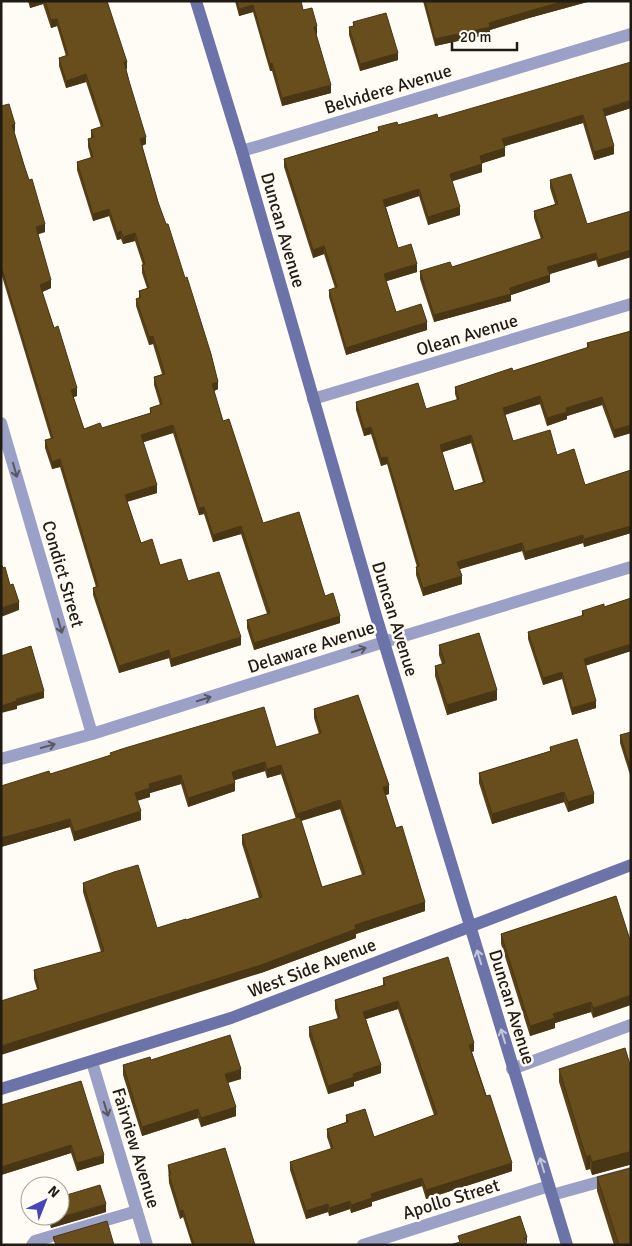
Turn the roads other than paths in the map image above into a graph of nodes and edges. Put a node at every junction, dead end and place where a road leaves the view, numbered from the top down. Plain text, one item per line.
1 (196, 1) edge
2 (631, 34) edge
3 (242, 151) junction
4 (631, 304) edge
5 (313, 399) junction
6 (1, 423) edge
7 (631, 568) edge
8 (384, 642) junction
9 (92, 734) junction
10 (1, 758) edge
11 (631, 866) edge
12 (470, 927) junction
13 (631, 1025) edge
14 (92, 1062) junction
15 (512, 1069) junction
16 (1, 1089) edge
17 (631, 1173) edge
18 (550, 1191) junction
19 (137, 1211) junction
20 (32, 1245) edge
21 (147, 1245) edge
22 (363, 1245) edge
23 (568, 1245) edge

1 - 3 main road, Duncan Avenue
2 - 3 street, Belvidere Avenue
3 - 5 main road, Duncan Avenue
4 - 5 street, Olean Avenue
5 - 8 main road, Duncan Avenue
6 -> 9 street, Condict Street
7 - 8 street, Delaware Avenue
9 -> 8 street, Delaware Avenue
8 - 12 main road, Duncan Avenue
10 -> 9 street, Delaware Avenue
11 - 12 main road, West Side Avenue
12 - 14 main road, West Side Avenue
15 -> 12 main road, Duncan Avenue
13 - 15 street
14 - 16 main road, West Side Avenue
14 -> 19 street, Fairview Avenue
18 -> 15 main road, Duncan Avenue
17 - 18 street, Apollo Street
18 - 22 street, Apollo Street
18 - 23 main road, Duncan Avenue
19 - 20 street
19 - 21 street, Fairview Avenue

